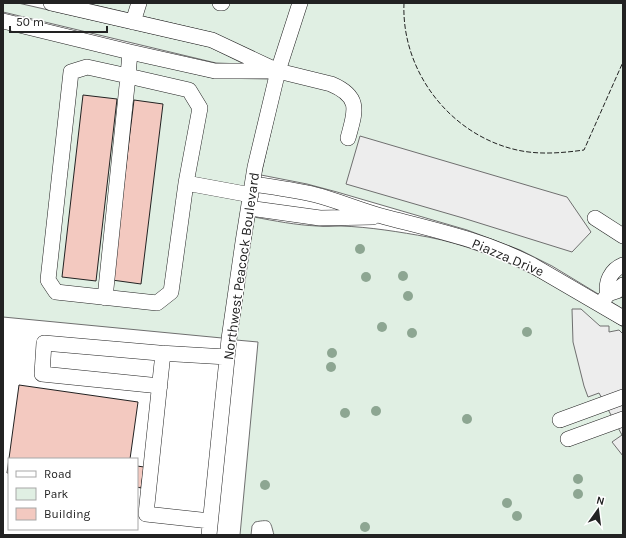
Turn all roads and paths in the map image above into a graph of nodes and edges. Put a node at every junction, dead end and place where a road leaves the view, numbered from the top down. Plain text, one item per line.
1 (51, 3) edge
2 (139, 3) edge
3 (300, 3) edge
4 (3, 21) edge
5 (133, 22) junction
6 (130, 52) junction
7 (278, 71) junction
8 (128, 76) junction
9 (348, 138) dead end
10 (186, 183) junction
11 (251, 196) junction
12 (384, 217) junction
13 (595, 218) dead end
14 (623, 236) edge
15 (623, 264) edge
16 (623, 285) edge
17 (105, 298) junction
18 (604, 299) junction
19 (623, 318) edge
20 (162, 353) junction
21 (227, 357) junction
22 (160, 386) junction
23 (623, 397) edge
24 (623, 419) edge
25 (560, 420) dead end
26 (568, 439) dead end
27 (142, 514) edge
28 (210, 528) edge

1 - 5 street
2 - 5 street
3 - 7 street, Northwest Peacock Boulevard
4 - 6 street
5 - 7 street
6 - 7 street
6 - 8 street
7 - 9 street
7 - 11 street, Northwest Peacock Boulevard
8 - 10 street
8 - 17 street
8 - 17 street
10 - 11 street
10 - 17 street
11 - 12 street, Piazza Drive
11 - 12 street, Piazza Drive
11 - 21 street, Northwest Peacock Boulevard
12 - 18 street, Piazza Drive
13 - 14 street
15 - 18 street
16 - 18 street
18 - 19 street, Piazza Drive
20 - 21 street
20 - 22 street
20 - 22 street
21 - 28 street, Northwest Peacock Boulevard
22 - 27 street
23 - 25 street
24 - 26 street
27 - 28 street

